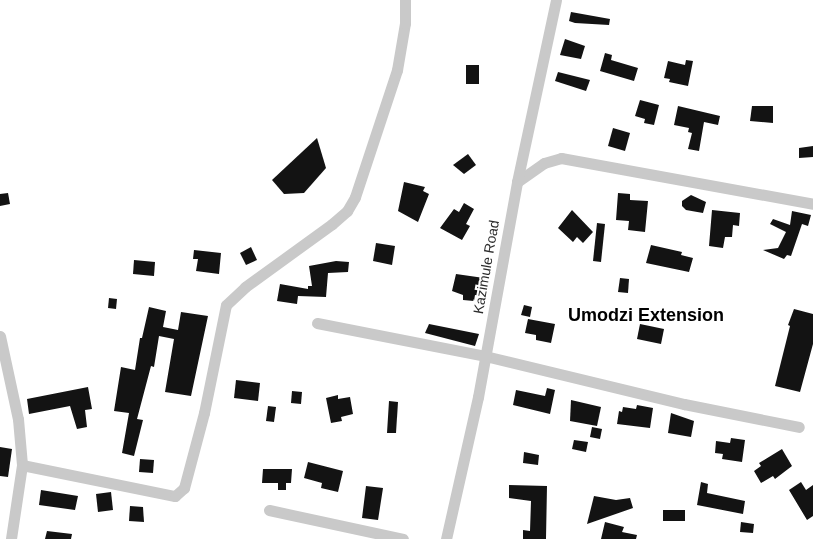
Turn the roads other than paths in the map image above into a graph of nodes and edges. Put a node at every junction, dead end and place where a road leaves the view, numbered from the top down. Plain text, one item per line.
1 (405, 0) edge
2 (556, 0) edge
3 (517, 182) junction
4 (813, 204) edge
5 (317, 323) dead end
6 (0, 336) edge
7 (485, 356) junction
8 (799, 427) dead end
9 (22, 465) junction
10 (269, 510) dead end
11 (11, 539) edge
12 (403, 539) edge
13 (446, 539) edge

1 - 9 street
2 - 3 street, Kazimule Road
3 - 4 street
3 - 7 street, Kazimule Road
5 - 7 street
6 - 9 street
7 - 8 street
7 - 13 street, Kazimule Road
9 - 11 street
10 - 12 street

